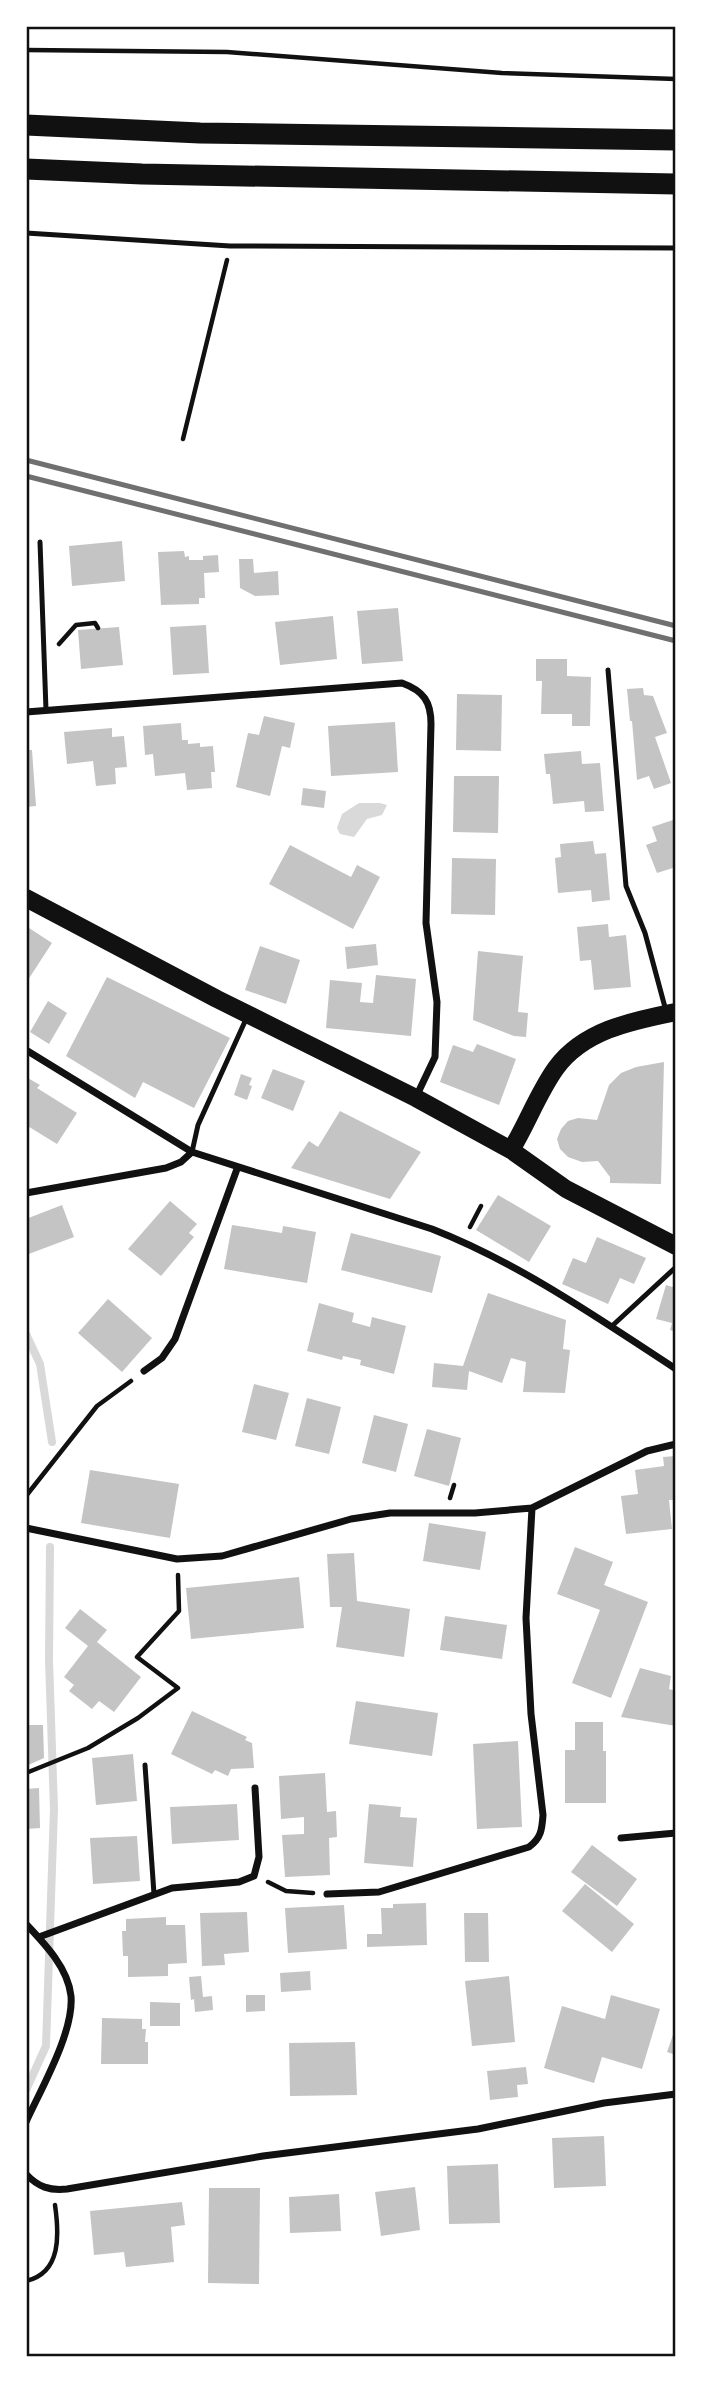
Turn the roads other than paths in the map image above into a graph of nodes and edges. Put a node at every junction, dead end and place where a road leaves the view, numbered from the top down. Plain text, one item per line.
1 (26, 125) edge
2 (676, 139) edge
3 (26, 169) edge
4 (676, 184) edge
5 (26, 233) edge
6 (676, 248) edge
7 (40, 542) dead end
8 (608, 670) dead end
9 (46, 710) junction
10 (26, 712) edge
11 (26, 898) edge
12 (671, 1013) edge
13 (249, 1014) junction
14 (26, 1050) edge
15 (416, 1098) junction
16 (511, 1150) junction
17 (192, 1152) junction
18 (237, 1168) junction
19 (26, 1193) edge
20 (676, 1246) edge
21 (676, 1267) edge
22 (612, 1326) junction
23 (676, 1369) edge
24 (144, 1371) road end
25 (676, 1444) edge
26 (531, 1508) junction
27 (26, 1528) edge
28 (145, 1765) dead end
29 (255, 1788) dead end
30 (676, 1833) edge
31 (621, 1838) dead end
32 (154, 1894) junction
33 (327, 1894) road end
34 (26, 1924) edge
35 (39, 1937) junction
36 (676, 2094) edge
37 (29, 2106) edge
38 (26, 2122) edge
39 (26, 2174) edge

1 - 2 highway
3 - 4 highway
5 - 6 lane
7 - 9 lane
8 - 12 lane
9 - 10 street
9 - 15 street
11 - 13 main road
12 - 16 main road
13 - 15 main road
13 - 17 lane
14 - 17 street
15 - 16 main road
16 - 20 main road
17 - 18 street
17 - 19 street
18 - 22 street
18 - 24 street
21 - 22 lane
22 - 23 street
25 - 26 street
26 - 27 street
26 - 33 street
28 - 32 lane
29 - 32 street
30 - 31 street
32 - 35 street
34 - 35 street
35 - 37 street
36 - 39 street
37 - 38 street

